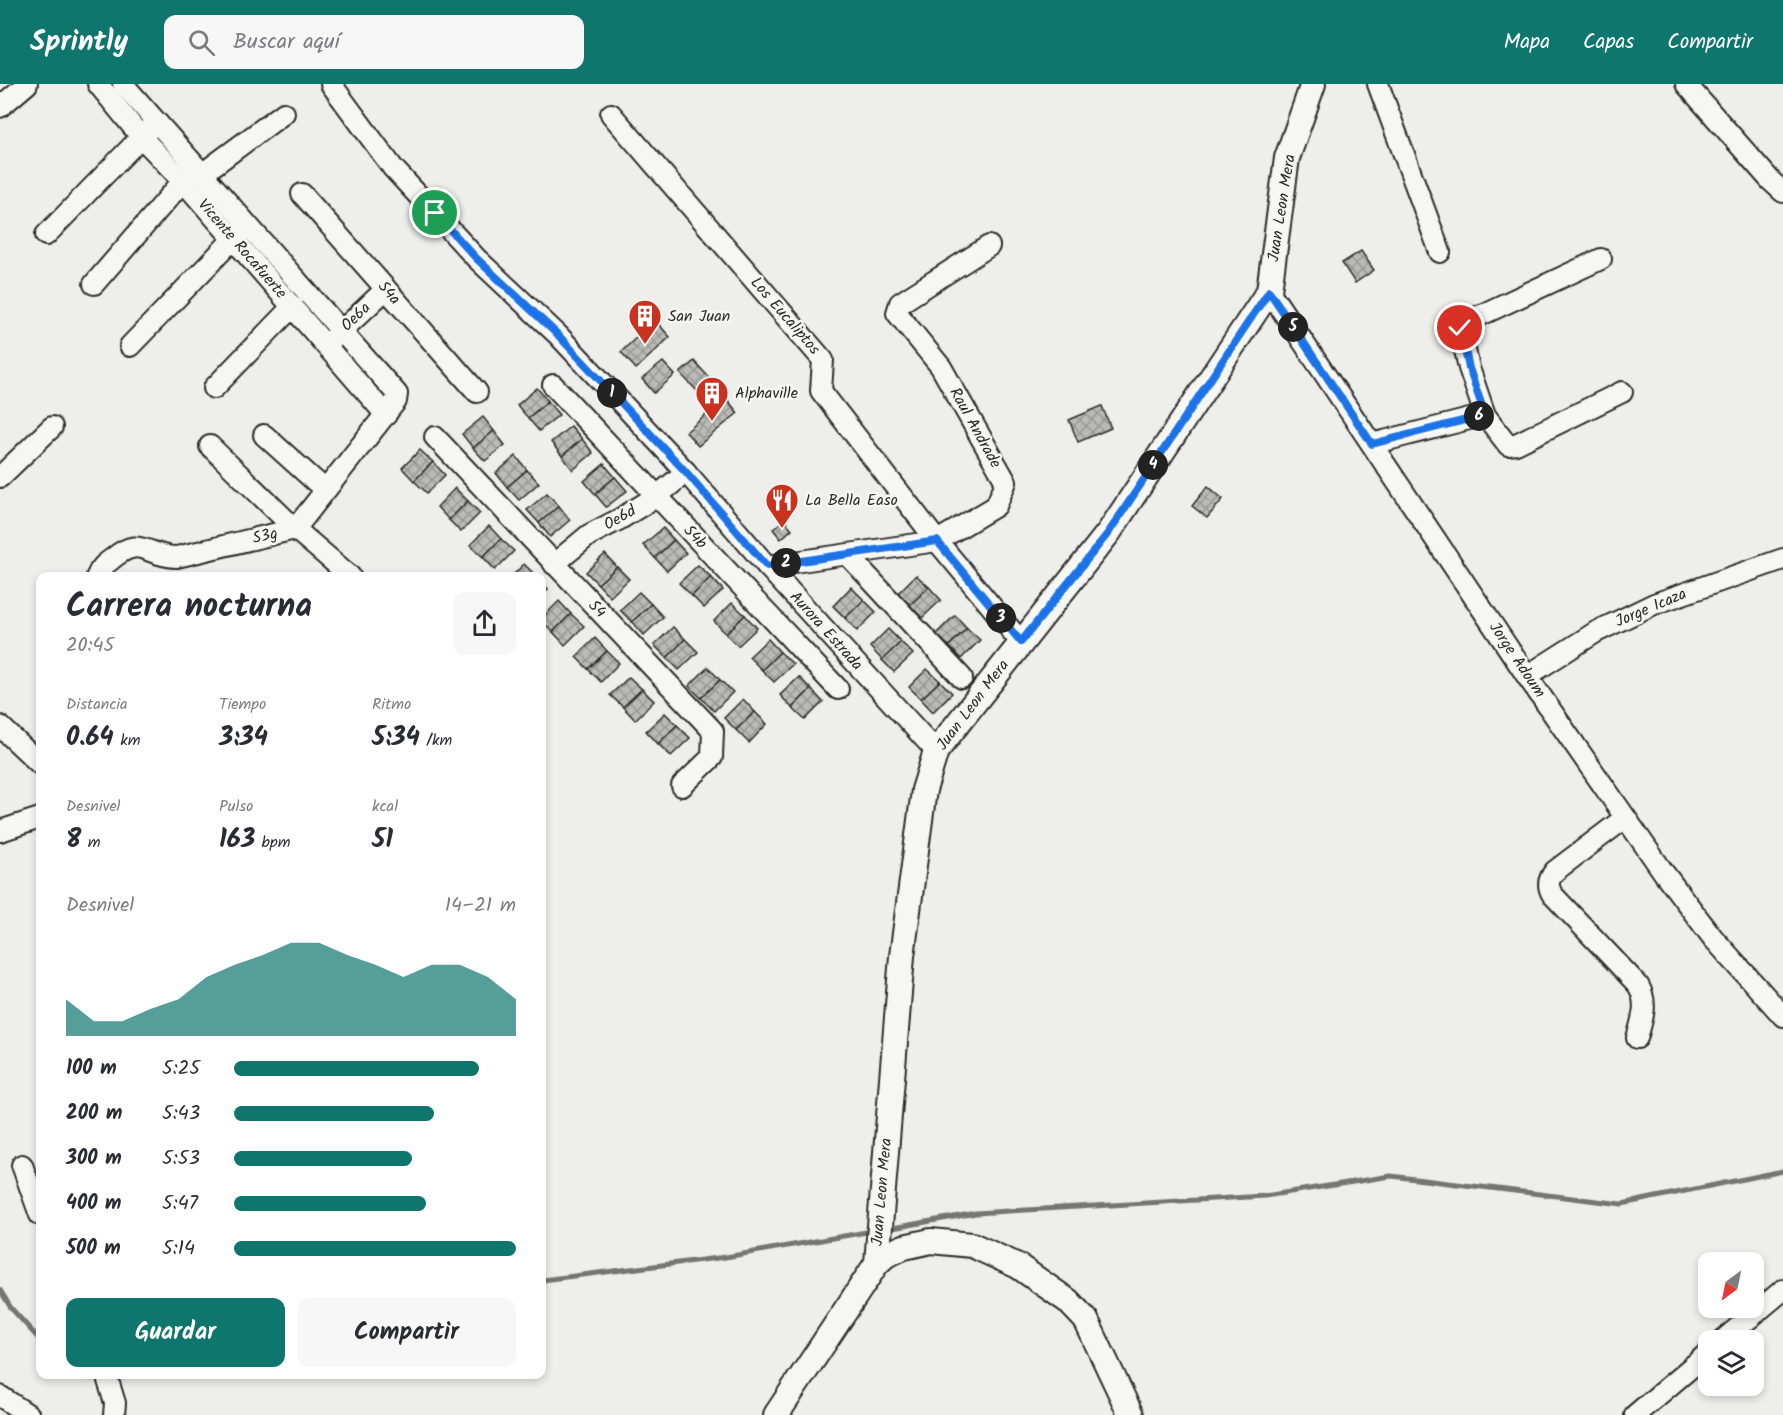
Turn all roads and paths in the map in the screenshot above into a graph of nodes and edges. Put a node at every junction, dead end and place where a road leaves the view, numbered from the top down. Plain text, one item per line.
1 (27, 84) edge
2 (98, 84) edge
3 (331, 84) edge
4 (1313, 84) edge
5 (1378, 84) edge
6 (1686, 84) edge
7 (128, 91) edge
8 (0, 107) edge
9 (284, 112) dead end
10 (611, 114) dead end
11 (156, 122) junction
12 (142, 138) junction
13 (202, 174) junction
14 (183, 181) junction
15 (1783, 192) edge
16 (302, 194) dead end
17 (240, 232) junction
18 (46, 235) dead end
19 (989, 246) dead end
20 (1440, 252) dead end
21 (1601, 259) dead end
22 (94, 284) dead end
23 (386, 289) junction
24 (1269, 291) junction
25 (293, 306) junction
26 (341, 331) junction
27 (327, 345) junction
28 (130, 346) dead end
29 (553, 385) dead end
30 (214, 388) dead end
31 (477, 392) dead end
32 (1622, 392) dead end
33 (386, 415) junction
34 (1485, 415) junction
35 (52, 427) dead end
36 (264, 435) dead end
37 (435, 437) dead end
38 (1372, 444) junction
39 (210, 446) dead end
40 (686, 472) junction
41 (0, 477) edge
42 (325, 490) junction
43 (657, 496) junction
44 (295, 529) junction
45 (937, 541) junction
46 (848, 555) junction
47 (1783, 560) edge
48 (554, 564) junction
49 (767, 566) junction
50 (98, 572) edge
51 (345, 572) edge
52 (1021, 642) junction
53 (1527, 676) junction
54 (962, 678) dead end
55 (838, 689) dead end
56 (0, 726) edge
57 (936, 751) junction
58 (36, 760) edge
59 (682, 786) dead end
60 (1625, 818) junction
61 (36, 819) edge
62 (0, 831) edge
63 (1783, 1016) edge
64 (1637, 1038) dead end
65 (22, 1165) dead end
66 (36, 1204) edge
67 (877, 1263) junction
68 (1783, 1290) edge
69 (1735, 1330) edge
70 (1698, 1361) edge
71 (107, 1379) edge
72 (0, 1396) edge
73 (114, 1409) edge
74 (29, 1415) edge
75 (776, 1415) edge
76 (1131, 1415) edge
77 (1635, 1415) edge

1 - 8 street
2 - 7 street, Vicente Rocafuerte
3 - 40 street, Aurora Estrada
4 - 24 street, Juan Leon Mera
5 - 20 street
6 - 15 street
7 - 11 street, Vicente Rocafuerte
7 - 12 street, Vicente Rocafuerte
9 - 13 street
10 - 45 street, Los Eucaliptos
11 - 12 street
11 - 13 street, Vicente Rocafuerte
12 - 14 street, Vicente Rocafuerte
12 - 18 street
13 - 17 street, Vicente Rocafuerte
14 - 17 street, Vicente Rocafuerte
14 - 22 street
16 - 23 street, S4a
17 - 25 street, Vicente Rocafuerte
17 - 26 street, Vicente Rocafuerte
17 - 28 street
19 - 45 street, Raul Andrade
21 - 34 street
23 - 26 street, Oe6a
23 - 31 street, S4a
24 - 38 street, Jorge Adoum
24 - 52 street, Juan Leon Mera
25 - 27 street, Vicente Rocafuerte
25 - 30 street
26 - 27 street, Oe6a
26 - 33 street, Vicente Rocafuerte
27 - 33 street, Vicente Rocafuerte
29 - 43 street, S4b
32 - 34 street
33 - 42 street, Vicente Rocafuerte
34 - 38 street
35 - 41 street
36 - 42 street
37 - 48 street, S4
38 - 53 street, Jorge Adoum
39 - 44 street
40 - 43 street, Oe6d
40 - 49 street, Aurora Estrada
42 - 44 street, Vicente Rocafuerte
43 - 48 street, Oe6d
43 - 55 street, S4b
44 - 50 street, S3g
44 - 51 street, S3g
45 - 46 street, Raul Andrade
45 - 52 street, Los Eucaliptos
46 - 49 street, Raul Andrade
46 - 54 street
47 - 53 street, Jorge Icaza
48 - 59 street, S4
49 - 57 street, Aurora Estrada
52 - 57 street, Juan Leon Mera
53 - 60 street, Jorge Adoum
56 - 58 street
57 - 67 street, Juan Leon Mera
60 - 63 street, Jorge Adoum
60 - 64 street
61 - 62 street
65 - 66 street
67 - 75 street, Juan Leon Mera
67 - 76 street
68 - 69 street
70 - 77 street
71 - 73 street
72 - 74 street

